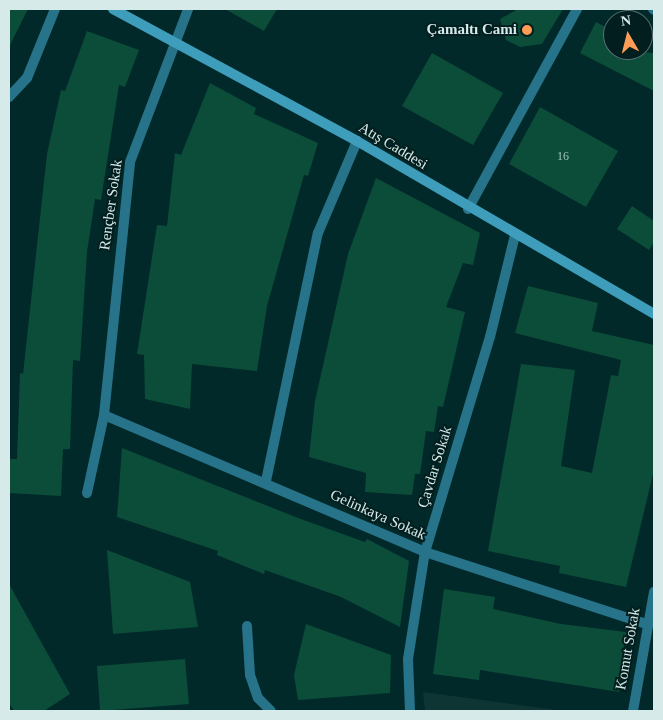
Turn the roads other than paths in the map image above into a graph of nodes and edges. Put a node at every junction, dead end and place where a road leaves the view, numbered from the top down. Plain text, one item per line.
1 (55, 9) edge
2 (113, 9) edge
3 (188, 9) edge
4 (577, 9) edge
5 (173, 39) junction
6 (9, 97) edge
7 (357, 141) junction
8 (468, 209) junction
9 (515, 235) junction
10 (654, 314) edge
11 (104, 415) junction
12 (266, 481) junction
13 (87, 492) dead end
14 (425, 552) junction
15 (654, 592) edge
16 (646, 624) junction
17 (247, 626) dead end
18 (271, 711) edge
19 (410, 711) edge
20 (633, 711) edge

1 - 6 street
2 - 5 street, Atış Caddesi
3 - 5 street, Rençber Sokak
4 - 8 street
5 - 7 street, Atış Caddesi
5 - 11 street, Rençber Sokak
7 - 8 street, Atış Caddesi
7 - 12 street
8 - 9 street, Atış Caddesi
9 - 10 street, Atış Caddesi
9 - 14 street, Çavdar Sokak
11 - 12 street, Gelinkaya Sokak
11 - 13 street, Rençber Sokak
12 - 14 street, Gelinkaya Sokak
14 - 16 street, Gelinkaya Sokak
14 - 19 street, Çavdar Sokak
15 - 16 street, Komut Sokak
16 - 20 street, Komut Sokak
17 - 18 street

